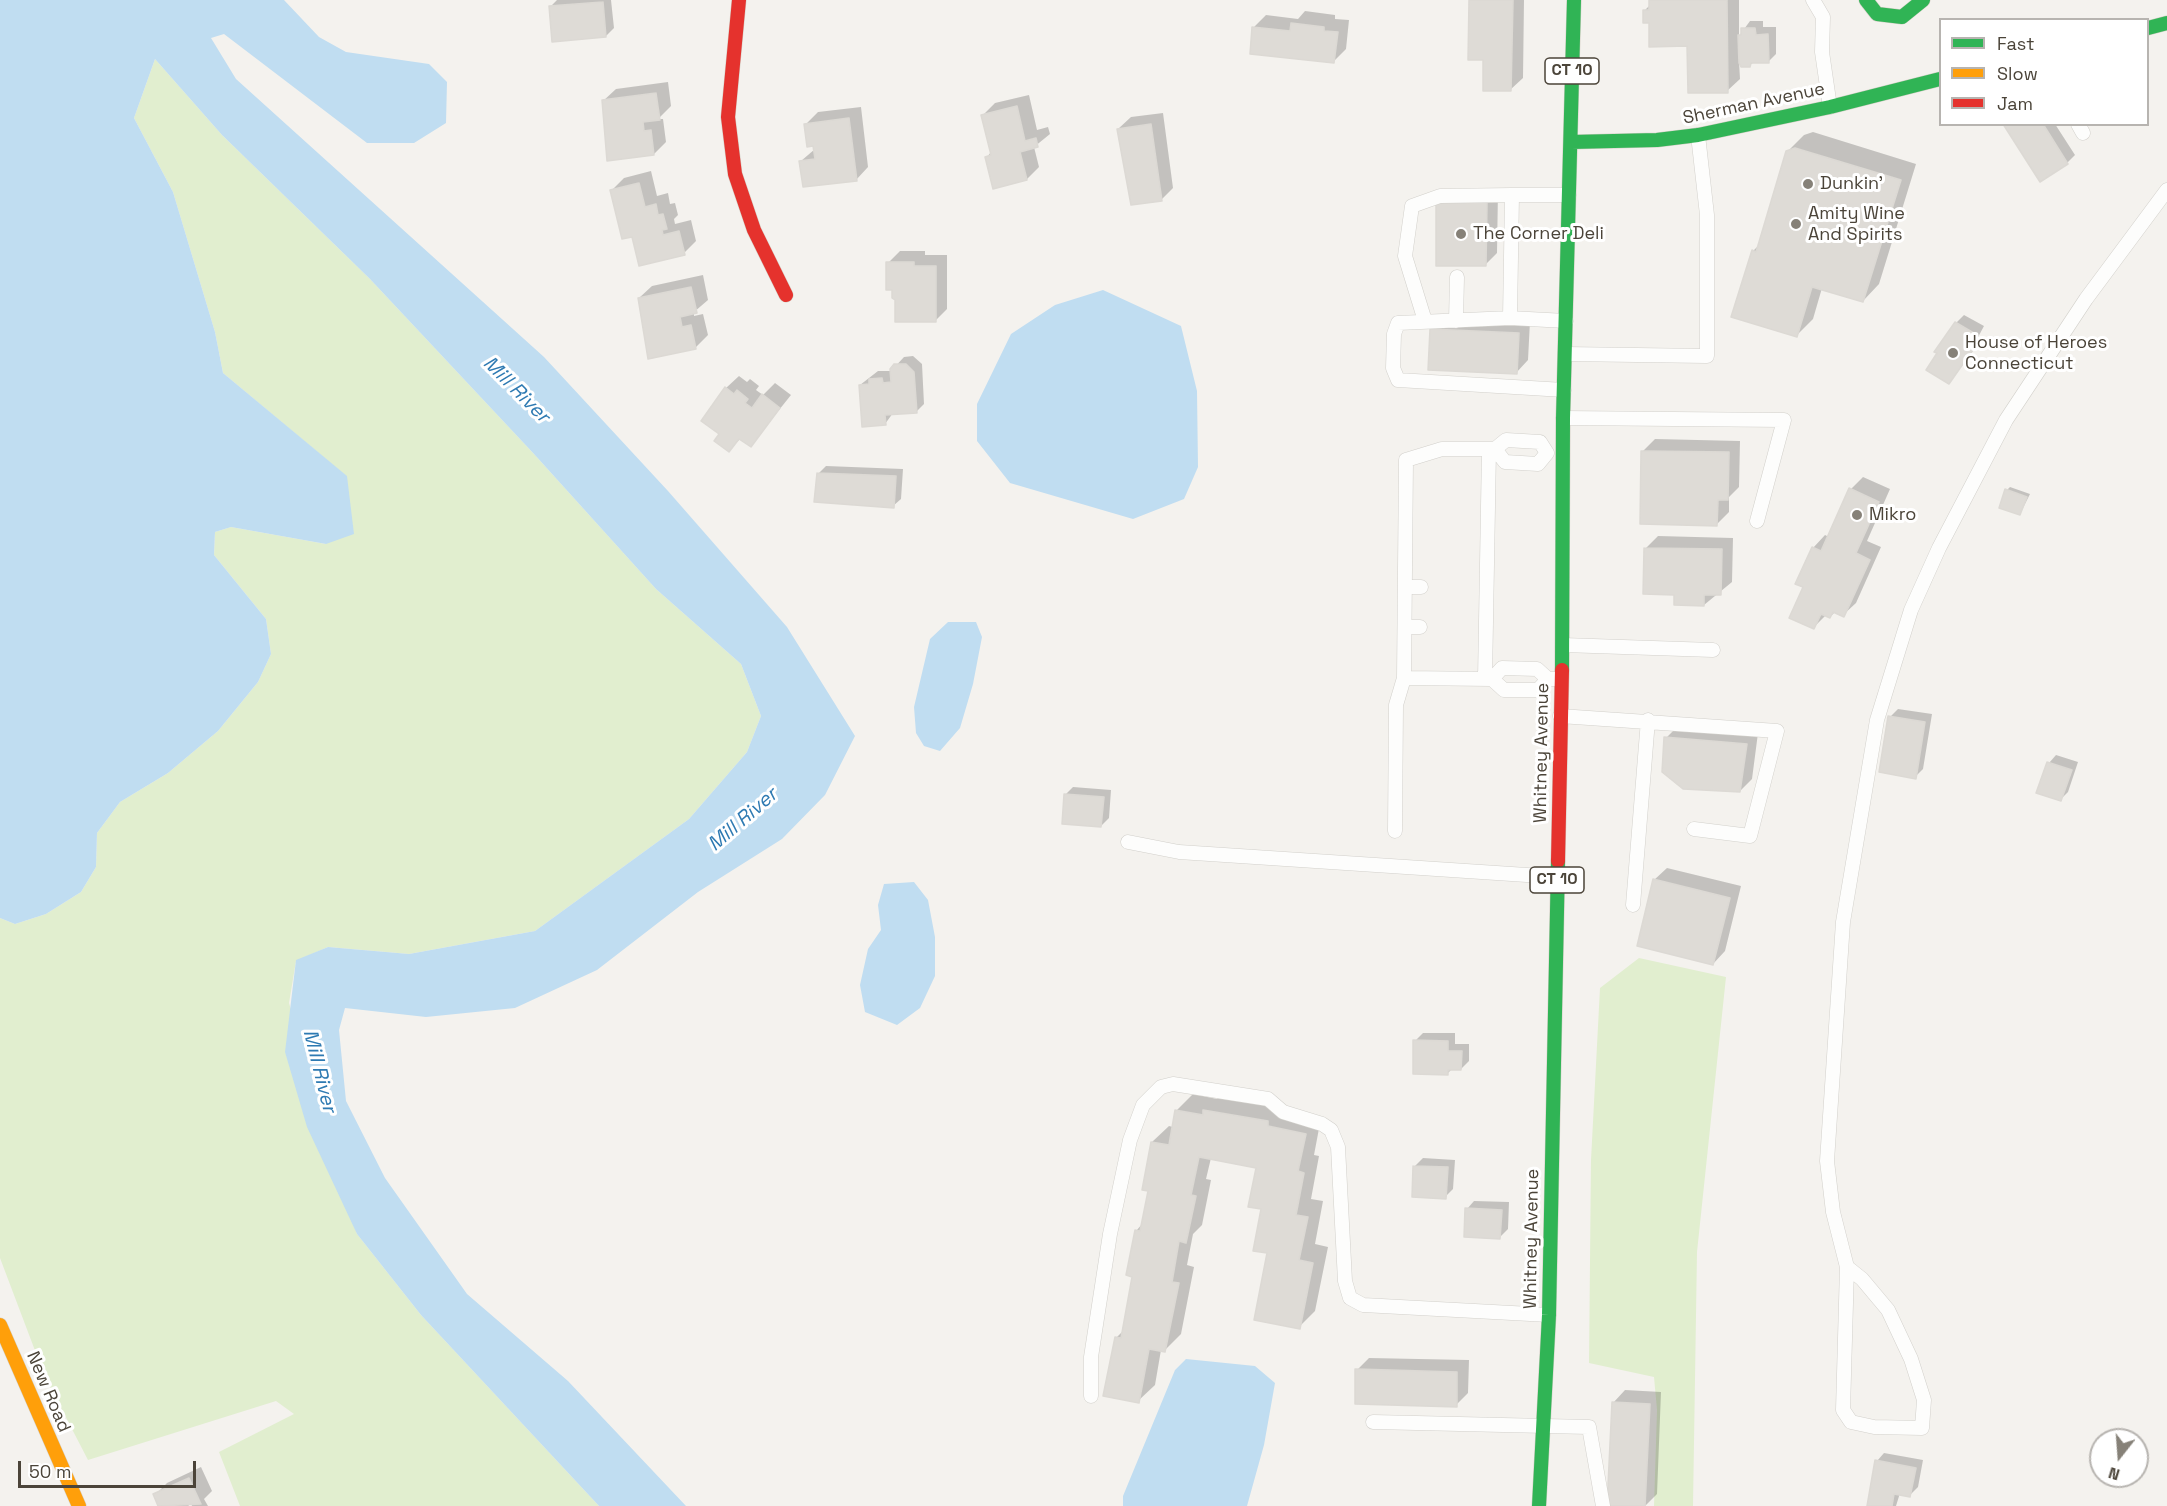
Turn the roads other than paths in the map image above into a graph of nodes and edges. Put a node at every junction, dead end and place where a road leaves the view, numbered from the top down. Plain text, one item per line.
1 (739, 0) edge
2 (1574, 0) edge
3 (1813, 0) edge
4 (1866, 0) edge
5 (1923, 0) edge
6 (2167, 23) edge
7 (2149, 28) edge
8 (1939, 80) edge
9 (1830, 107) junction
10 (1698, 135) junction
11 (1571, 142) junction
12 (2167, 190) edge
13 (1512, 195) junction
14 (1569, 195) junction
15 (1457, 277) dead end
16 (786, 295) dead end
17 (1510, 318) junction
18 (1425, 321) junction
19 (1456, 321) junction
20 (1566, 321) junction
21 (1565, 354) junction
22 (1564, 390) junction
23 (1563, 418) junction
24 (1492, 449) junction
25 (1547, 453) junction
26 (1563, 453) junction
27 (1757, 521) dead end
28 (1421, 586) dead end
29 (1405, 587) junction
30 (1405, 627) junction
31 (1420, 627) dead end
32 (1563, 645) junction
33 (1713, 650) dead end
34 (1404, 678) junction
35 (1489, 679) junction
36 (1554, 679) junction
37 (1560, 716) junction
38 (1648, 720) junction
39 (1694, 829) dead end
40 (1395, 831) dead end
41 (1128, 842) dead end
42 (1557, 877) junction
43 (1633, 905) dead end
44 (1847, 1267) junction
45 (1548, 1315) junction
46 (0, 1325) edge
47 (1091, 1396) dead end
48 (1373, 1422) dead end
49 (1543, 1425) junction
50 (79, 1506) edge
51 (1539, 1506) edge
52 (1603, 1506) edge

1 - 16 main road
2 - 11 main road, Whitney Avenue / CT 10
3 - 9 lane
4 - 5 main road
6 - 7 main road
8 - 9 main road, Sherman Avenue
9 - 10 main road, Sherman Avenue
10 - 11 main road, Sherman Avenue
10 - 21 lane
11 - 14 main road, Whitney Avenue / CT 10
12 - 44 lane
13 - 14 lane
13 - 17 lane
13 - 18 lane
14 - 20 main road, Whitney Avenue / CT 10
15 - 19 lane
17 - 19 lane
17 - 20 lane
18 - 19 lane
18 - 22 lane
20 - 21 main road, Whitney Avenue / CT 10
21 - 22 main road, Whitney Avenue / CT 10
22 - 23 main road, Whitney Avenue / CT 10
23 - 26 main road, Whitney Avenue / CT 10
23 - 27 lane
24 - 25 lane
24 - 25 lane
24 - 29 lane
24 - 35 lane
25 - 26 lane
26 - 32 main road, Whitney Avenue / CT 10
28 - 29 lane
29 - 30 lane
30 - 31 lane
30 - 34 lane
32 - 33 lane
32 - 36 main road, Whitney Avenue / CT 10
34 - 35 lane
34 - 40 lane
35 - 36 lane
35 - 36 lane
36 - 37 main road, Whitney Avenue / CT 10
37 - 38 lane
37 - 42 main road, Whitney Avenue / CT 10
38 - 39 lane
38 - 43 lane
41 - 42 lane
42 - 45 main road, Whitney Avenue / CT 10
44 - 44 lane
45 - 47 lane
45 - 49 main road, Whitney Avenue / CT 10
46 - 50 main road, New Road
48 - 49 lane
49 - 51 main road, Whitney Avenue / CT 10
49 - 52 lane

